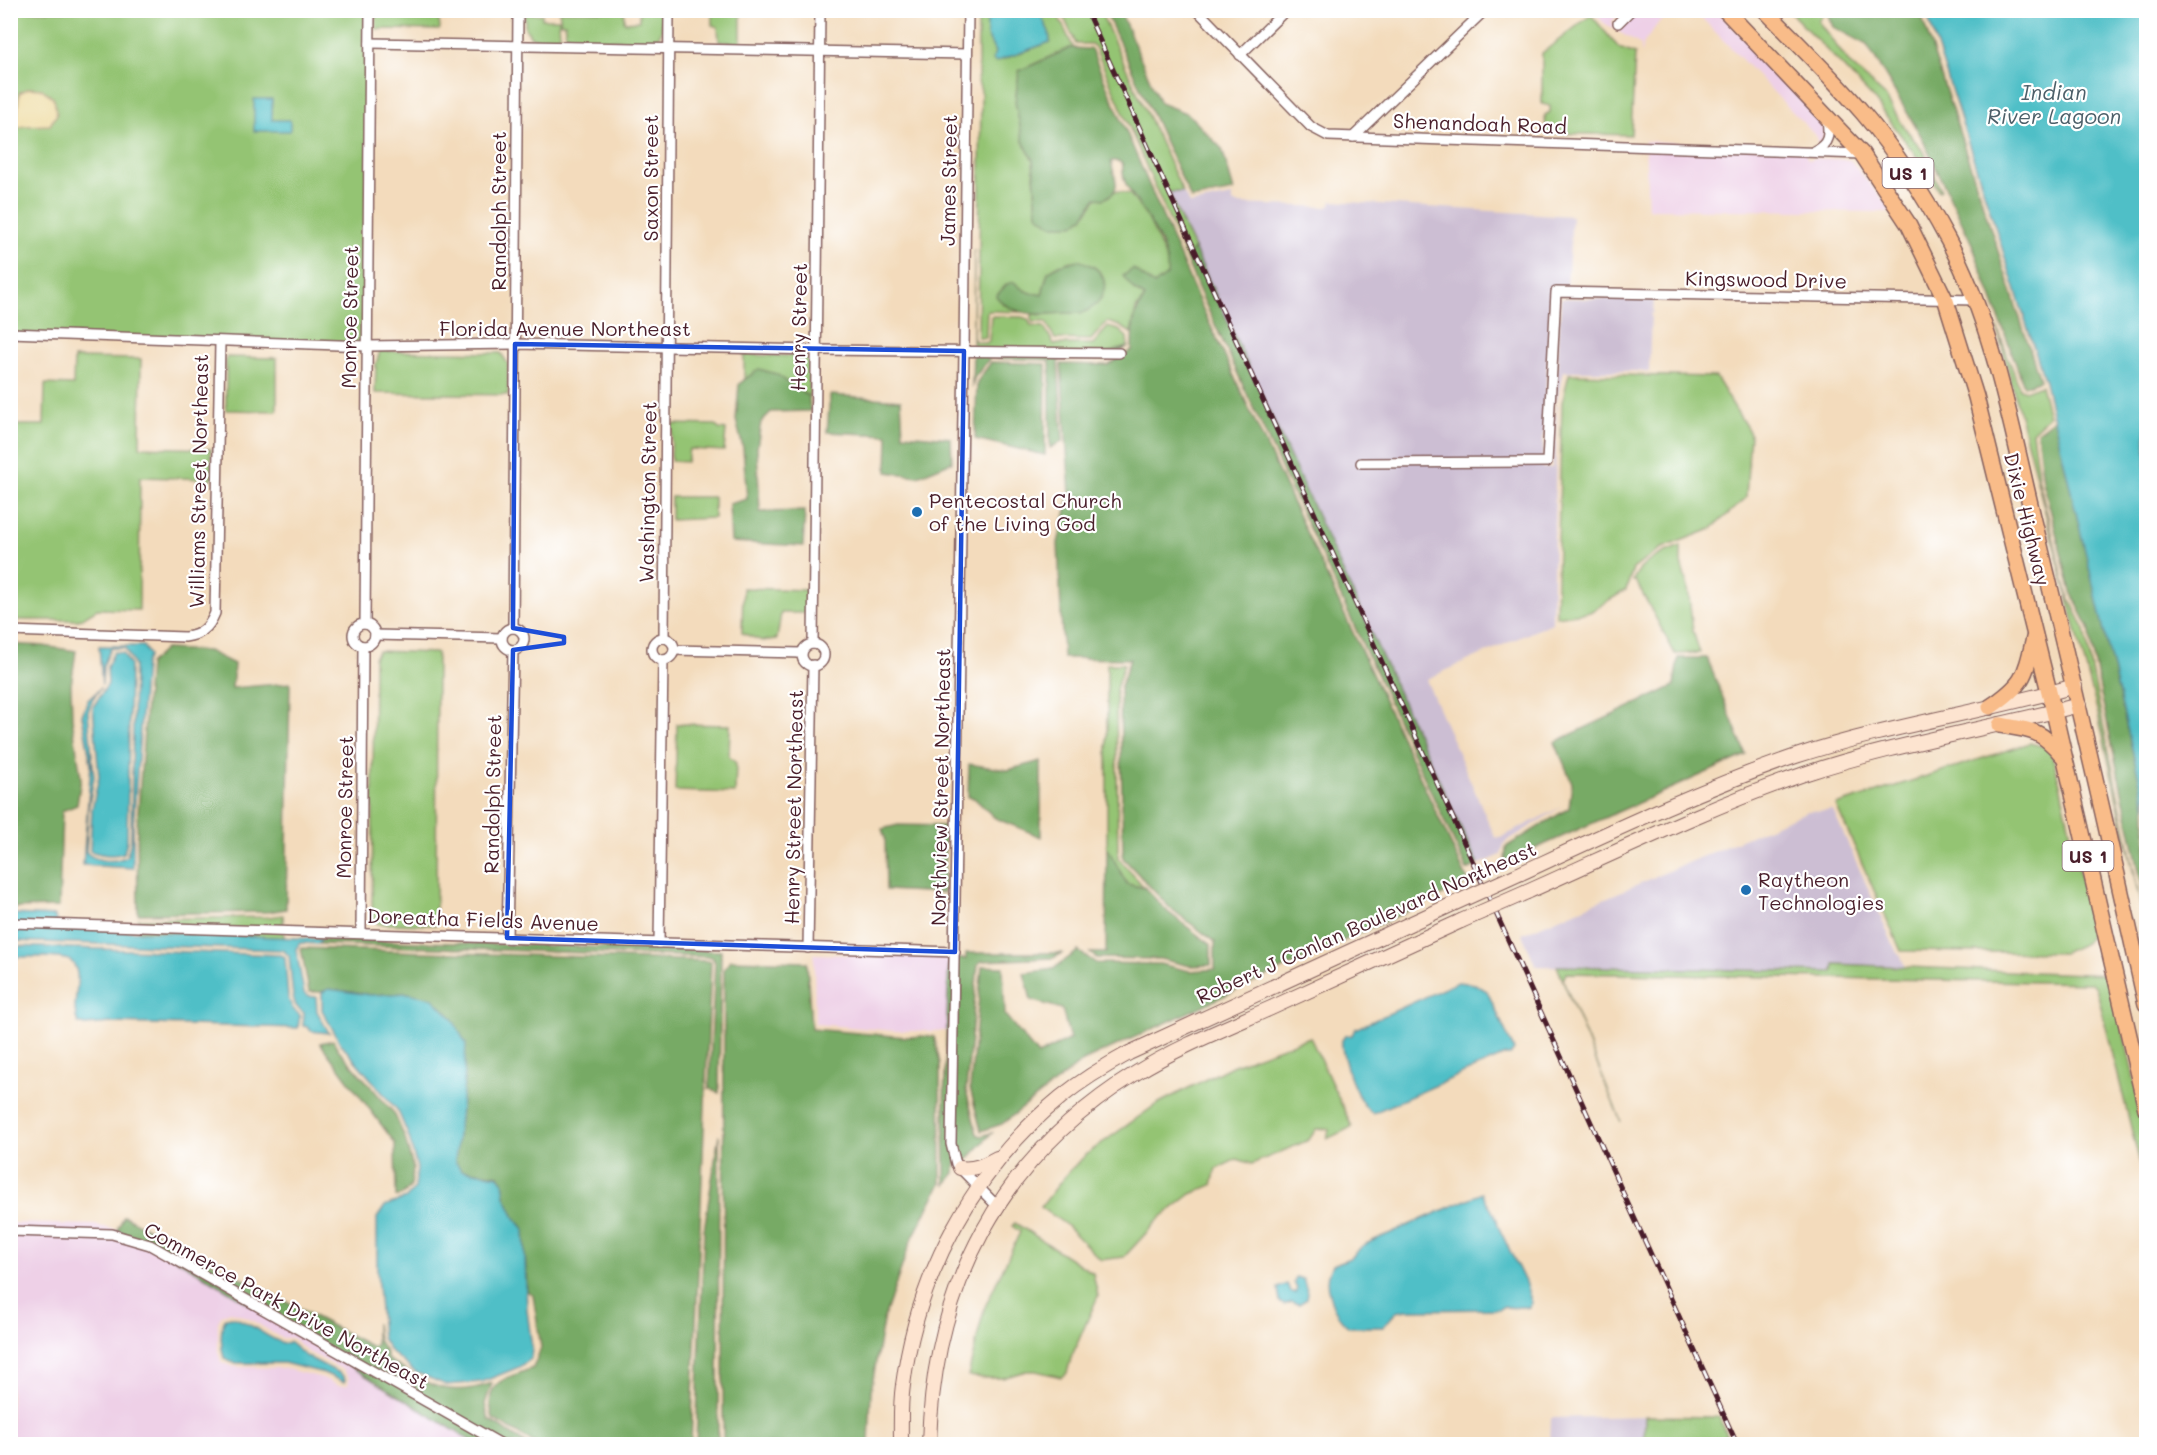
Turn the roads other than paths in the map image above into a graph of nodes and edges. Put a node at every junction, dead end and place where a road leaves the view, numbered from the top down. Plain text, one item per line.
1 (370, 10) edge
2 (518, 10) edge
3 (669, 10) edge
4 (820, 10) edge
5 (968, 10) edge
6 (1197, 10) edge
7 (1286, 10) edge
8 (1485, 10) edge
9 (1631, 10) edge
10 (1725, 10) edge
11 (1765, 10) edge
12 (1618, 23) dead end
13 (370, 44) junction
14 (518, 46) junction
15 (669, 49) junction
16 (819, 51) junction
17 (968, 54) junction
18 (1240, 55) junction
19 (1827, 116) junction
20 (1353, 137) junction
21 (1812, 152) junction
22 (1862, 154) junction
23 (1975, 300) junction
24 (1946, 301) junction
25 (10, 333) edge
26 (220, 342) junction
27 (515, 344) junction
28 (367, 345) junction
29 (667, 346) junction
30 (816, 350) junction
31 (964, 351) junction
32 (1119, 353) dead end
33 (1361, 463) dead end
34 (365, 624) junction
35 (513, 628) junction
36 (10, 631) edge
37 (375, 635) junction
38 (2035, 635) junction
39 (502, 638) junction
40 (664, 638) junction
41 (813, 644) junction
42 (363, 646) junction
43 (513, 650) junction
44 (674, 650) junction
45 (802, 653) junction
46 (663, 660) junction
47 (813, 665) junction
48 (2075, 686) junction
49 (2049, 693) junction
50 (2079, 705) junction
51 (1990, 707) junction
52 (2054, 712) junction
53 (2000, 725) junction
54 (2065, 758) junction
55 (10, 923) edge
56 (360, 933) junction
57 (507, 938) junction
58 (659, 943) junction
59 (808, 948) junction
60 (955, 952) junction
61 (2146, 1004) edge
62 (2145, 1099) edge
63 (1001, 1156) junction
64 (960, 1168) junction
65 (978, 1188) junction
66 (997, 1206) junction
67 (10, 1231) edge
68 (501, 1444) edge
69 (900, 1444) edge
70 (929, 1444) edge

1 - 13 street, Monroe Street
2 - 14 street, Randolph Street
3 - 15 street, Saxon Street
4 - 16 street, Henry Street
5 - 17 street, James Street
6 - 18 street, Shenandoah Road
7 - 18 street
8 - 20 street
9 - 12 street
10 - 19 main road, Dixie Highway / US 1
11 - 23 main road, Dixie Highway / US 1
13 - 14 street
13 - 28 street, Monroe Street
14 - 15 street
14 - 27 street, Randolph Street
15 - 16 street
15 - 29 street, Saxon Street
16 - 17 street
16 - 30 street, Henry Street
17 - 31 street, James Street
18 - 20 street, Shenandoah Road
19 - 21 street
19 - 22 main road, Dixie Highway / US 1
20 - 21 street, Shenandoah Road
21 - 22 street, Shenandoah Road
22 - 24 main road, Dixie Highway / US 1
23 - 24 street, Kingswood Drive
23 - 48 main road, Dixie Highway / US 1
24 - 33 street, Kingswood Drive
24 - 38 main road, Dixie Highway / US 1
25 - 26 street, Florida Avenue Northeast
26 - 28 street, Florida Avenue Northeast
26 - 36 street, Williams Street Northeast
27 - 28 street, Florida Avenue Northeast
27 - 29 street, Florida Avenue Northeast
27 - 35 street, Randolph Street
28 - 34 street, Monroe Street
29 - 30 street, Florida Avenue Northeast
29 - 40 street, Washington Street
30 - 31 street, Florida Avenue Northeast
30 - 41 street, Henry Street
31 - 32 street, Florida Avenue Northeast
31 - 60 street, Northview Street Northeast
34 - 37 street
34 - 42 street
35 - 39 street
35 - 43 street
37 - 39 street
37 - 42 street
38 - 49 main road, Dixie Highway / US 1
38 - 51 main road
39 - 43 street
40 - 44 street
40 - 46 street
41 - 45 street
41 - 47 street
42 - 56 street, Monroe Street
43 - 57 street, Randolph Street
44 - 45 street
44 - 46 street
45 - 47 street
46 - 58 street
47 - 59 street, Henry Street Northeast
48 - 49 main road, Robert J Conlan Boulevard Northeast
48 - 50 main road, Dixie Highway / US 1
49 - 51 main road, Robert J Conlan Boulevard Northeast
49 - 52 main road, Dixie Highway / US 1
50 - 52 main road, Robert J Conlan Boulevard Northeast
50 - 61 main road, Dixie Highway / US 1
51 - 63 main road, Robert J Conlan Boulevard Northeast, bridge
52 - 53 main road, Robert J Conlan Boulevard Northeast
52 - 54 main road, Dixie Highway / US 1
53 - 54 main road
53 - 66 main road, Robert J Conlan Boulevard Northeast, bridge
54 - 62 main road, Dixie Highway / US 1
55 - 56 street, Doreatha Fields Avenue
56 - 57 street, Doreatha Fields Avenue
57 - 58 street, Doreatha Fields Avenue
58 - 59 street, Doreatha Fields Avenue
59 - 60 street, Doreatha Fields Avenue
60 - 64 street, Northview Street Northeast
63 - 64 main road
63 - 65 main road, Robert J Conlan Boulevard Northeast
64 - 65 street, Northview Street Northeast
65 - 66 street, Northview Street Northeast
65 - 69 main road, Robert J Conlan Boulevard Northeast
66 - 70 main road, Robert J Conlan Boulevard Northeast
67 - 68 street, Commerce Park Drive Northeast

